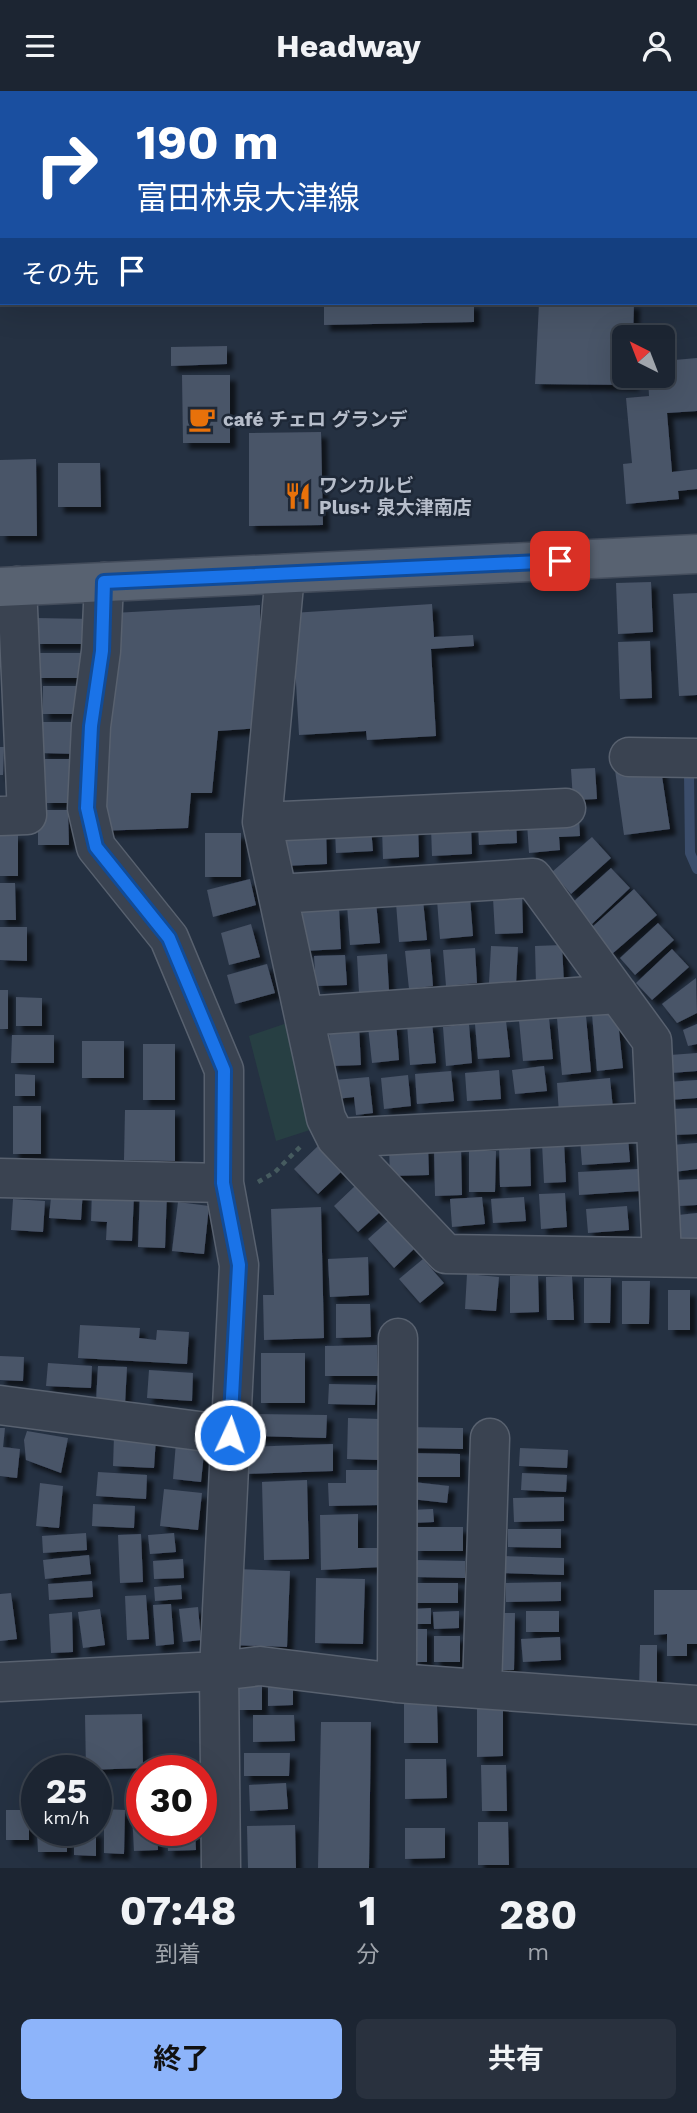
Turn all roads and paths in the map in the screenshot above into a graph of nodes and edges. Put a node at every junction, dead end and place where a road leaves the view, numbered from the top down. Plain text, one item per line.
1 (697, 554) edge
2 (285, 574) junction
3 (104, 582) junction
4 (9, 587) edge
5 (629, 757) dead end
6 (697, 758) edge
7 (566, 808) dead end
8 (0, 816) edge
9 (262, 822) junction
10 (278, 894) junction
11 (618, 994) junction
12 (304, 1016) junction
13 (655, 1122) junction
14 (331, 1128) junction
15 (0, 1178) edge
16 (225, 1192) junction
17 (680, 1257) edge
18 (398, 1338) dead end
19 (0, 1405) edge
20 (230, 1435) junction
21 (490, 1438) dead end
22 (219, 1671) junction
23 (0, 1682) edge
24 (397, 1683) junction
25 (482, 1688) junction
26 (697, 1705) edge
27 (221, 1868) edge

1 - 2 main road
2 - 3 main road
2 - 9 street
3 - 4 main road
3 - 16 street
4 - 8 street
5 - 6 street
7 - 9 street
9 - 10 street
10 - 11 street
10 - 12 street
11 - 12 street
11 - 13 street
12 - 14 street
13 - 14 street
13 - 17 street
14 - 16 path
14 - 17 street
15 - 16 street
16 - 20 street
18 - 24 street
19 - 20 street
20 - 22 street
21 - 25 street
22 - 23 street
22 - 24 street
22 - 27 street
24 - 25 street
25 - 26 street

